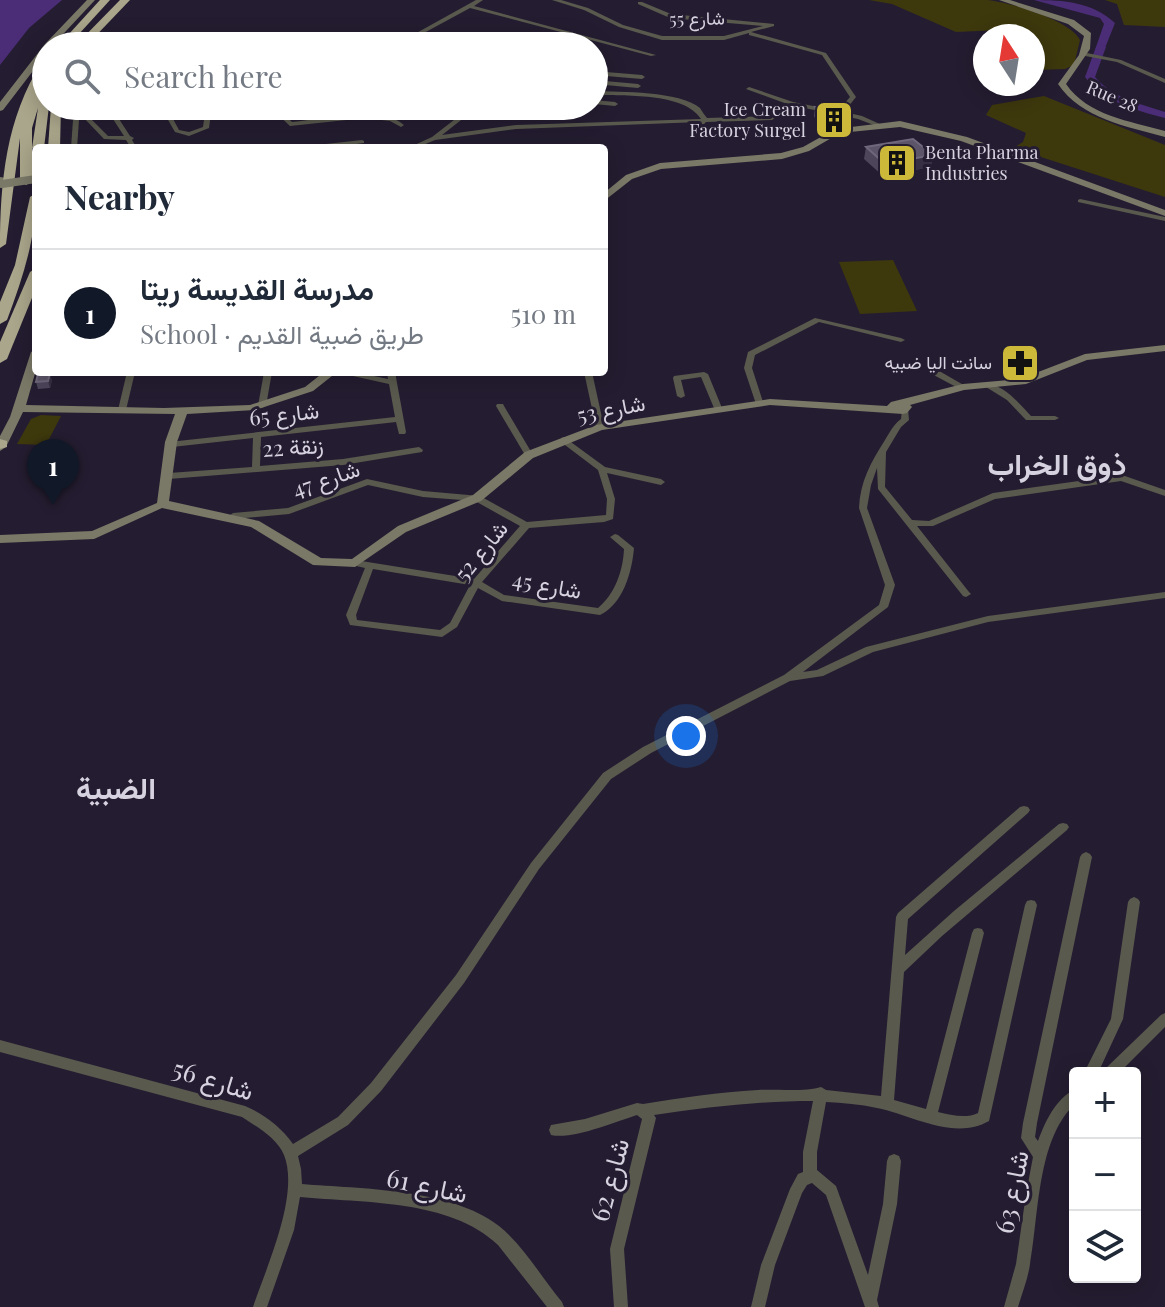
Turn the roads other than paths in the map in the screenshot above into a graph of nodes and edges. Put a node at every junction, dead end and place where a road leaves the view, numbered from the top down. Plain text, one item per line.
1 (91, 0) edge
2 (105, 0) edge
3 (125, 0) edge
4 (139, 0) edge
5 (480, 0) edge
6 (555, 0) edge
7 (1003, 0) edge
8 (640, 3) dead end
9 (469, 6) junction
10 (61, 32) edge
11 (76, 32) edge
12 (94, 32) edge
13 (108, 32) edge
14 (421, 32) edge
15 (567, 32) edge
16 (750, 33) junction
17 (608, 43) edge
18 (1086, 54) junction
19 (653, 55) dead end
20 (32, 66) edge
21 (608, 73) edge
22 (642, 77) dead end
23 (1165, 81) edge
24 (608, 83) edge
25 (32, 84) edge
26 (638, 86) dead end
27 (749, 89) dead end
28 (608, 94) edge
29 (608, 103) edge
30 (615, 104) dead end
31 (32, 107) edge
32 (0, 108) edge
33 (839, 114) junction
34 (655, 117) dead end
35 (772, 118) dead end
36 (40, 120) edge
37 (55, 120) edge
38 (67, 120) edge
39 (76, 120) edge
40 (89, 120) edge
41 (117, 120) edge
42 (171, 120) edge
43 (207, 120) edge
44 (284, 120) edge
45 (334, 120) edge
46 (396, 120) edge
47 (458, 120) edge
48 (649, 123) junction
49 (703, 123) junction
50 (401, 125) dead end
51 (879, 125) junction
52 (1165, 134) edge
53 (131, 138) junction
54 (434, 138) junction
55 (362, 142) dead end
56 (38, 144) edge
57 (54, 144) edge
58 (66, 144) edge
59 (74, 144) edge
60 (133, 144) edge
61 (344, 144) edge
62 (420, 144) edge
63 (31, 178) edge
64 (1, 182) edge
65 (608, 195) edge
66 (1080, 201) dead end
67 (1165, 213) edge
68 (32, 215) edge
69 (1165, 219) edge
70 (0, 244) edge
71 (32, 283) edge
72 (0, 320) edge
73 (901, 340) dead end
74 (1165, 348) edge
75 (0, 359) edge
76 (32, 365) edge
77 (931, 370) dead end
78 (130, 376) edge
79 (267, 376) edge
80 (326, 376) edge
81 (589, 376) edge
82 (392, 377) edge
83 (989, 385) junction
84 (963, 387) junction
85 (681, 396) dead end
86 (759, 402) junction
87 (262, 406) junction
88 (500, 406) dead end
89 (718, 408) junction
90 (861, 408) junction
91 (122, 410) junction
92 (164, 411) junction
93 (183, 411) junction
94 (899, 412) junction
95 (17, 413) junction
96 (1055, 418) dead end
97 (399, 419) junction
98 (174, 422) junction
99 (606, 426) junction
100 (402, 432) dead end
101 (257, 435) junction
102 (564, 440) junction
103 (172, 444) junction
104 (1, 445) edge
105 (419, 450) dead end
106 (882, 452) junction
107 (529, 455) junction
108 (256, 468) junction
109 (602, 469) junction
110 (169, 479) junction
111 (661, 482) dead end
112 (1165, 493) edge
113 (477, 498) junction
114 (158, 503) junction
115 (233, 516) junction
116 (909, 523) junction
117 (526, 525) junction
118 (615, 537) dead end
119 (0, 539) edge
120 (362, 566) junction
121 (476, 583) junction
122 (966, 594) dead end
123 (1165, 595) edge
124 (788, 678) junction
125 (1024, 810) dead end
126 (1063, 827) dead end
127 (1086, 857) dead end
128 (1134, 902) dead end
129 (1031, 905) dead end
130 (978, 933) dead end
131 (898, 970) junction
132 (1165, 1019) edge
133 (0, 1046) edge
134 (1094, 1067) edge
135 (1116, 1067) edge
136 (821, 1093) junction
137 (1069, 1101) edge
138 (887, 1103) junction
139 (643, 1110) junction
140 (931, 1115) junction
141 (556, 1130) dead end
142 (290, 1153) junction
143 (1041, 1157) junction
144 (894, 1161) dead end
145 (810, 1176) junction
146 (296, 1190) junction
147 (870, 1304) edge
148 (260, 1307) edge
149 (557, 1307) edge
150 (621, 1307) edge
151 (758, 1307) edge
152 (1011, 1307) edge

1 - 10 street
2 - 11 highway
3 - 12 highway
4 - 13 highway
5 - 9 street
6 - 16 street, شارع 55
7 - 18 street, Rue 28
8 - 16 street
9 - 14 street
9 - 15 street
16 - 33 street
17 - 19 street
18 - 23 street
18 - 52 street, Rue 28
20 - 32 street
21 - 22 street
24 - 26 street
25 - 70 highway
27 - 33 street
28 - 49 street
29 - 30 street
31 - 63 highway
33 - 51 street
34 - 48 street
35 - 49 street
36 - 56 highway
37 - 57 highway
38 - 58 highway
39 - 59 street
40 - 53 street
41 - 53 street
42 - 43 street
44 - 45 street
46 - 50 street
47 - 54 street
48 - 49 street
48 - 54 street
51 - 65 street
51 - 67 street
53 - 60 street
54 - 62 street
55 - 61 street
63 - 64 street, bridge
66 - 69 street
68 - 72 highway
71 - 75 highway
73 - 86 street
74 - 83 street
76 - 95 street
77 - 84 street
78 - 91 street
79 - 87 street
80 - 87 street
81 - 99 street
82 - 97 street
83 - 84 street
83 - 96 street
84 - 94 street
85 - 89 street
86 - 89 street, شارع 53
86 - 90 street, شارع 53
87 - 93 street
88 - 107 street
89 - 99 street, شارع 53
90 - 94 street, شارع 53
90 - 94 street, شارع 53
91 - 92 street
91 - 95 street
92 - 93 street
92 - 98 street
93 - 98 street
94 - 106 street
95 - 104 street
97 - 100 street
97 - 101 street, شارع 65
98 - 103 street
99 - 102 street, شارع 53
101 - 103 street, شارع 65
101 - 108 street
102 - 107 street, شارع 53
102 - 109 street
103 - 110 street
105 - 108 street, زنقة 22
106 - 116 street
106 - 124 street
107 - 113 street, شارع 53
108 - 110 street, زنقة 22
109 - 111 street
109 - 117 street
110 - 114 street
112 - 116 street
113 - 115 street, شارع 47
113 - 117 street
113 - 120 street, شارع 53
114 - 115 street
114 - 119 street
115 - 120 street
116 - 122 street
117 - 121 street, شارع 52
118 - 121 street, شارع 45
120 - 121 street, شارع 45
120 - 121 street, شارع 52
123 - 124 street
124 - 142 street
125 - 131 street
126 - 131 street
127 - 143 street
128 - 134 street
129 - 140 street
130 - 140 street
131 - 138 street
132 - 135 street
133 - 142 street, شارع 56
136 - 138 street
136 - 139 street
136 - 145 street
137 - 143 street, شارع 63
138 - 140 street
139 - 141 street, شارع 62
139 - 150 street, شارع 62
142 - 146 street
143 - 152 street, شارع 63
144 - 147 street
145 - 147 street
145 - 151 street
146 - 148 street
146 - 149 street, شارع 61

